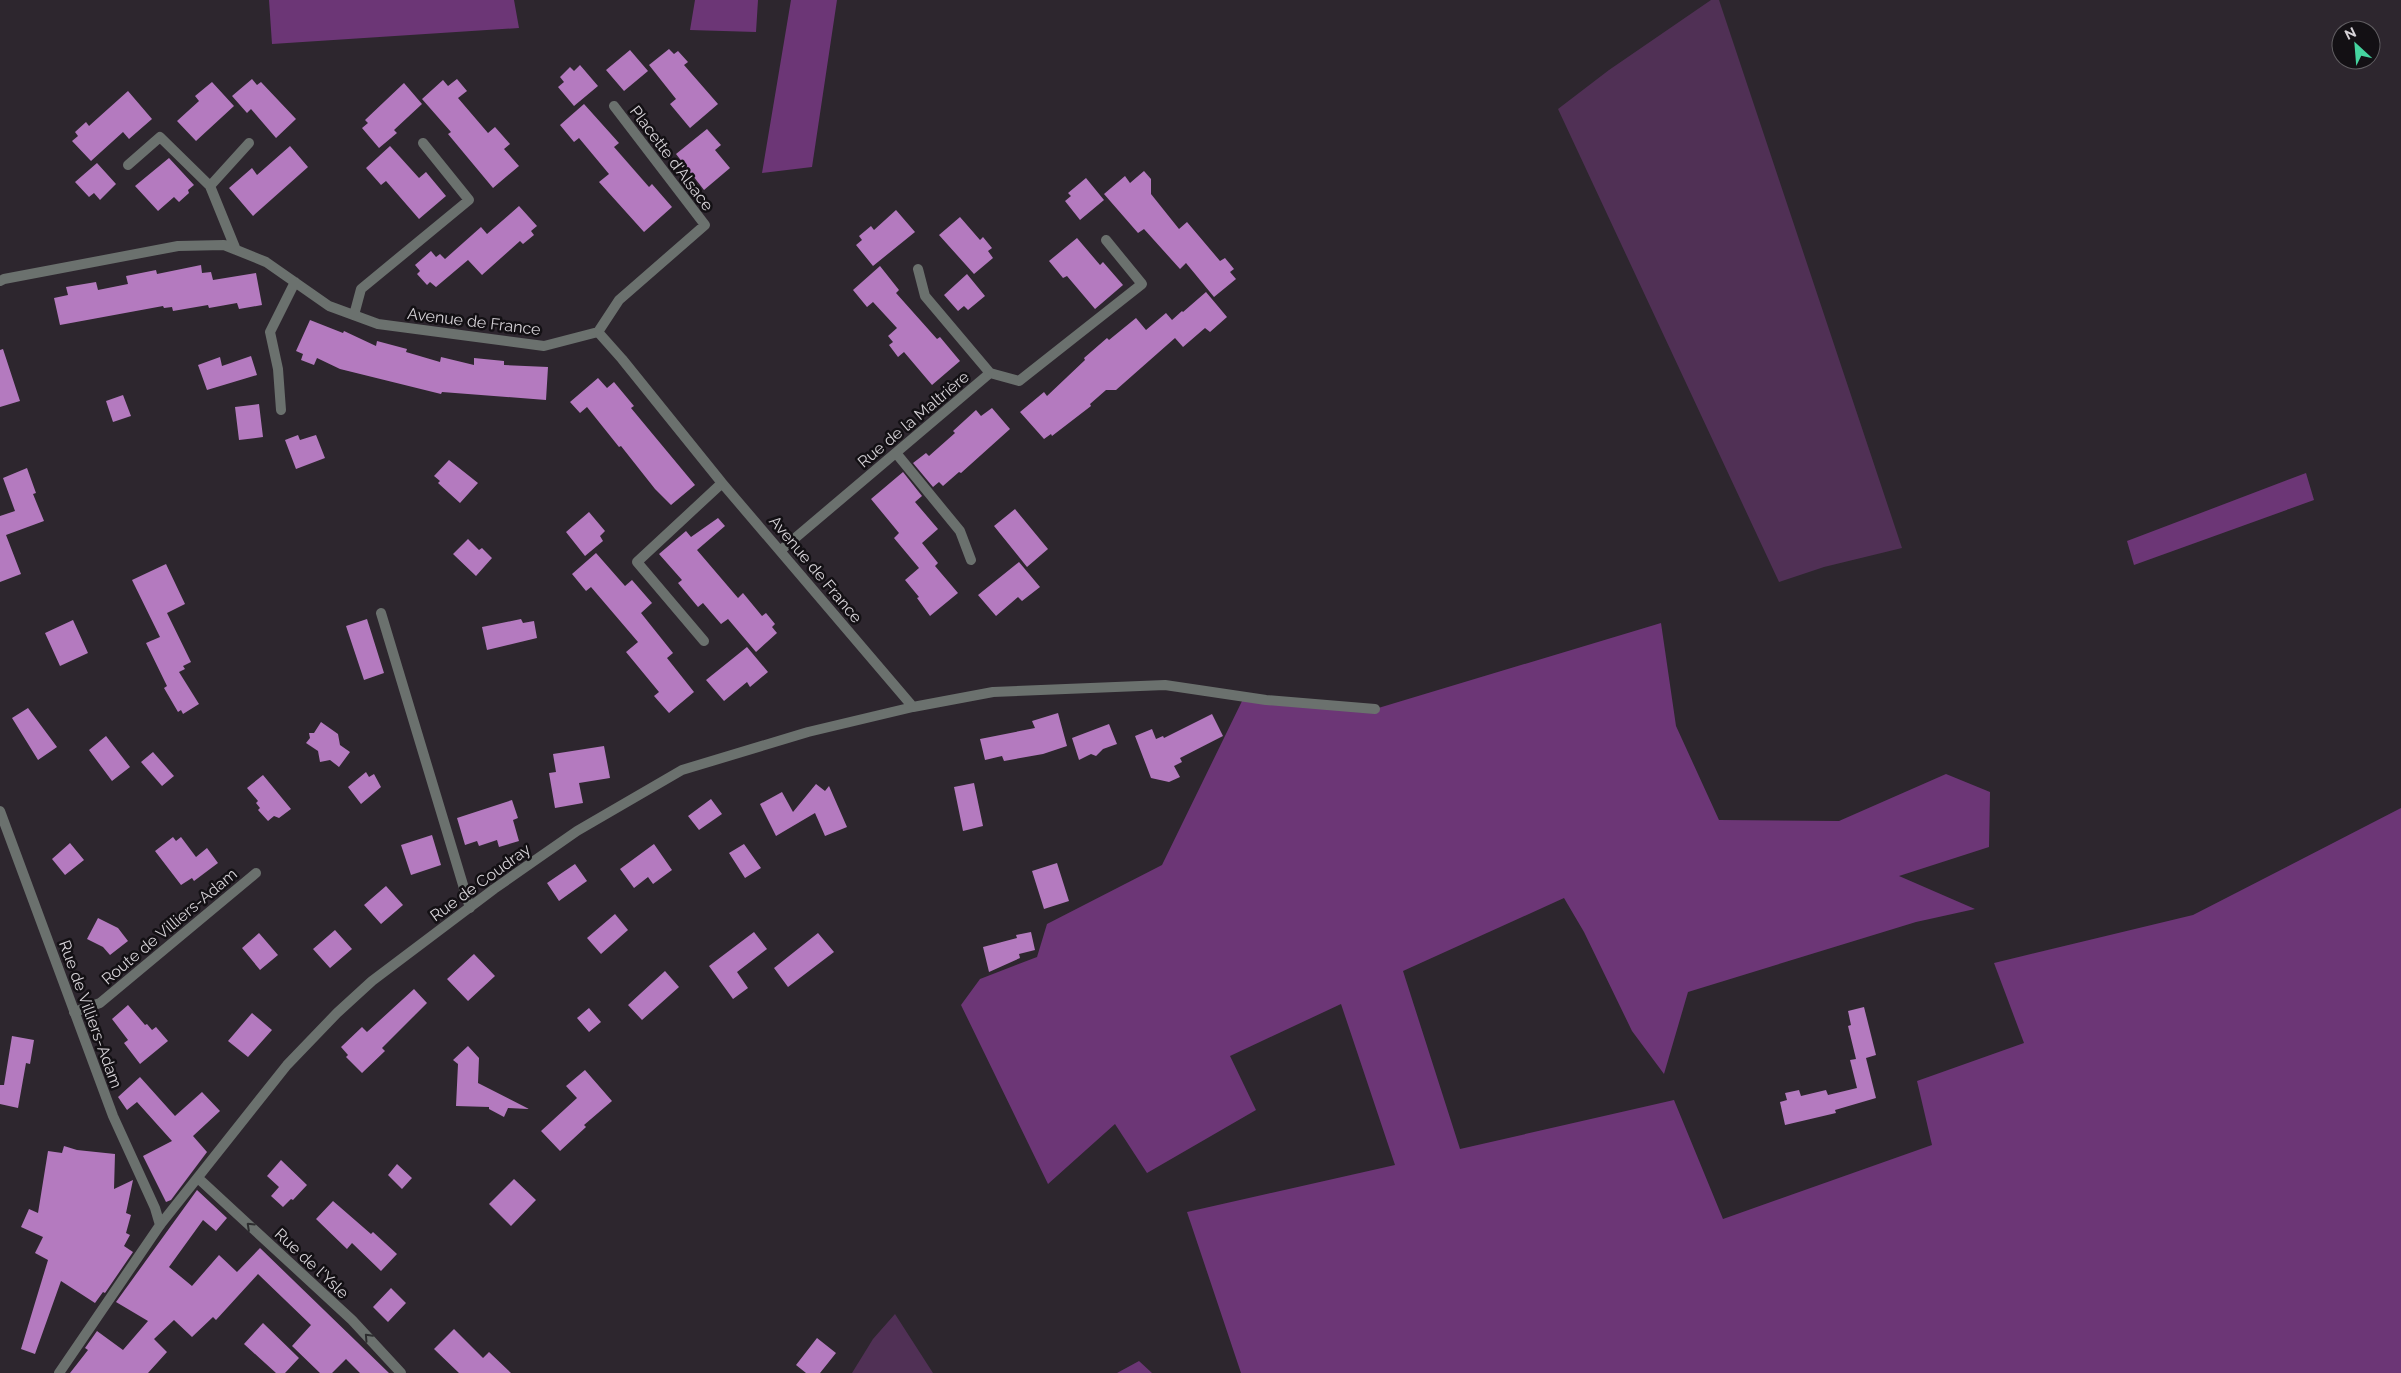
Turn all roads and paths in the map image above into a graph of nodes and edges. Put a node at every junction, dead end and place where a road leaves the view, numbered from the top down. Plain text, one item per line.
1 (614, 106) dead end
2 (249, 143) dead end
3 (423, 143) dead end
4 (128, 165) dead end
5 (210, 186) junction
6 (1106, 240) dead end
7 (236, 250) junction
8 (918, 269) dead end
9 (0, 281) edge
10 (295, 282) junction
11 (354, 315) junction
12 (598, 332) junction
13 (990, 373) junction
14 (281, 410) dead end
15 (896, 453) junction
16 (722, 483) junction
17 (781, 550) junction
18 (971, 560) dead end
19 (381, 613) dead end
20 (704, 641) dead end
21 (913, 707) junction
22 (1375, 709) dead end
23 (0, 811) edge
24 (256, 873) dead end
25 (470, 908) junction
26 (74, 1012) junction
27 (198, 1178) junction
28 (160, 1225) junction
29 (59, 1373) edge
30 (402, 1373) edge

1 - 12 street, Placette d'Alsace
2 - 5 street
3 - 11 street
4 - 5 street
5 - 7 street
6 - 13 street, Rue de la Maltrière
7 - 9 street, Avenue de France
7 - 10 street, Avenue de France
8 - 13 street
10 - 11 street, Avenue de France
10 - 14 street
11 - 12 street, Avenue de France
12 - 16 street, Avenue de France
13 - 15 street, Rue de la Maltrière
15 - 17 street, Rue de la Maltrière
15 - 18 street
16 - 17 street, Avenue de France
16 - 20 street
17 - 21 street, Avenue de France
19 - 25 street
21 - 22 street, Rue de Coudray
21 - 25 street, Rue de Coudray
23 - 26 street, Rue de Villiers-Adam
24 - 26 street, Route de Villiers-Adam
25 - 27 street, Rue de Coudray
26 - 28 street, Rue de Villiers-Adam
27 - 28 street, Rue de Coudray
30 -> 27 street, Rue de l'Ysle
28 - 29 street, Rue de Coudray

